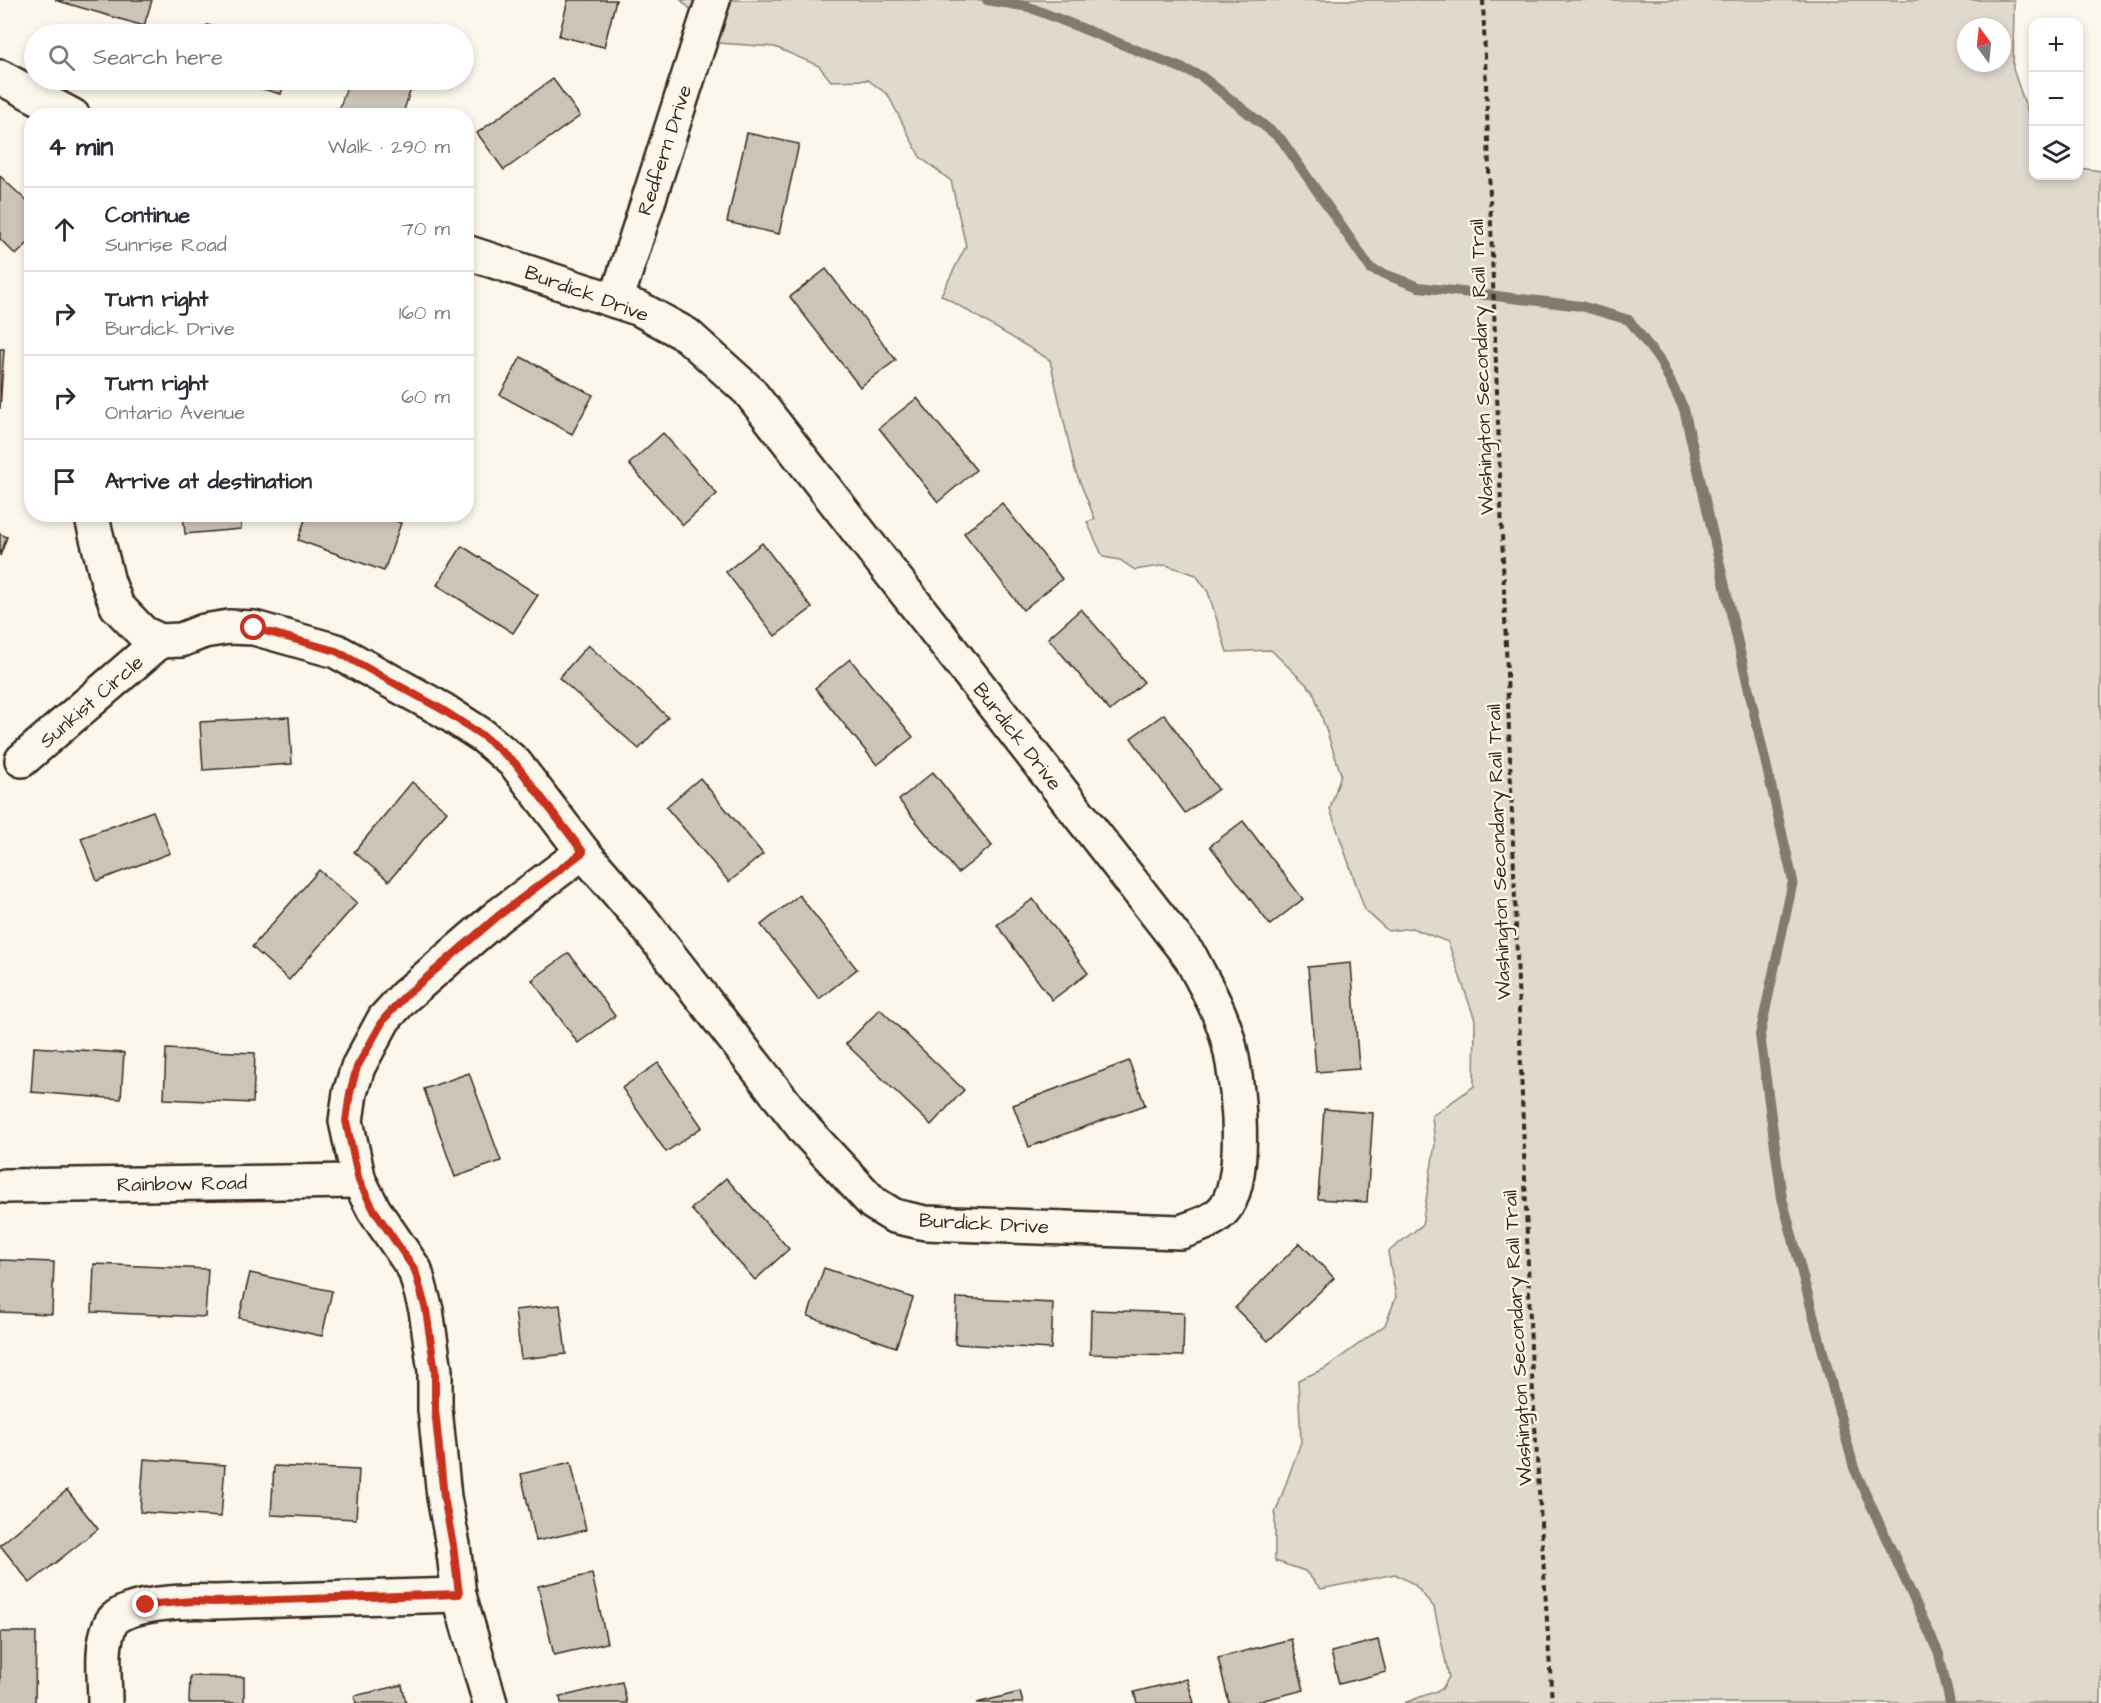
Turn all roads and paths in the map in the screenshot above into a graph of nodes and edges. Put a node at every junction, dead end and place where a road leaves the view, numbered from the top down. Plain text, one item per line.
1 (713, 0) edge
2 (1483, 0) edge
3 (0, 76) edge
4 (24, 89) edge
5 (26, 90) edge
6 (58, 108) edge
7 (474, 255) edge
8 (616, 301) junction
9 (93, 522) edge
10 (160, 641) junction
11 (21, 760) dead end
12 (583, 852) junction
13 (359, 1181) junction
14 (5, 1186) dead end
15 (459, 1594) junction
16 (105, 1703) edge
17 (490, 1703) edge
18 (1552, 1703) edge

1 - 8 street, Redfern Drive
2 - 18 path, Washington Secondary Rail Trail
3 - 4 street
5 - 6 street
7 - 8 street, Burdick Drive
8 - 12 street, Burdick Drive
9 - 10 street
10 - 11 street, Sunkist Circle
10 - 12 street, Burdick Drive
12 - 13 street
13 - 14 street, Rainbow Road
13 - 15 street
15 - 16 street
15 - 17 street

